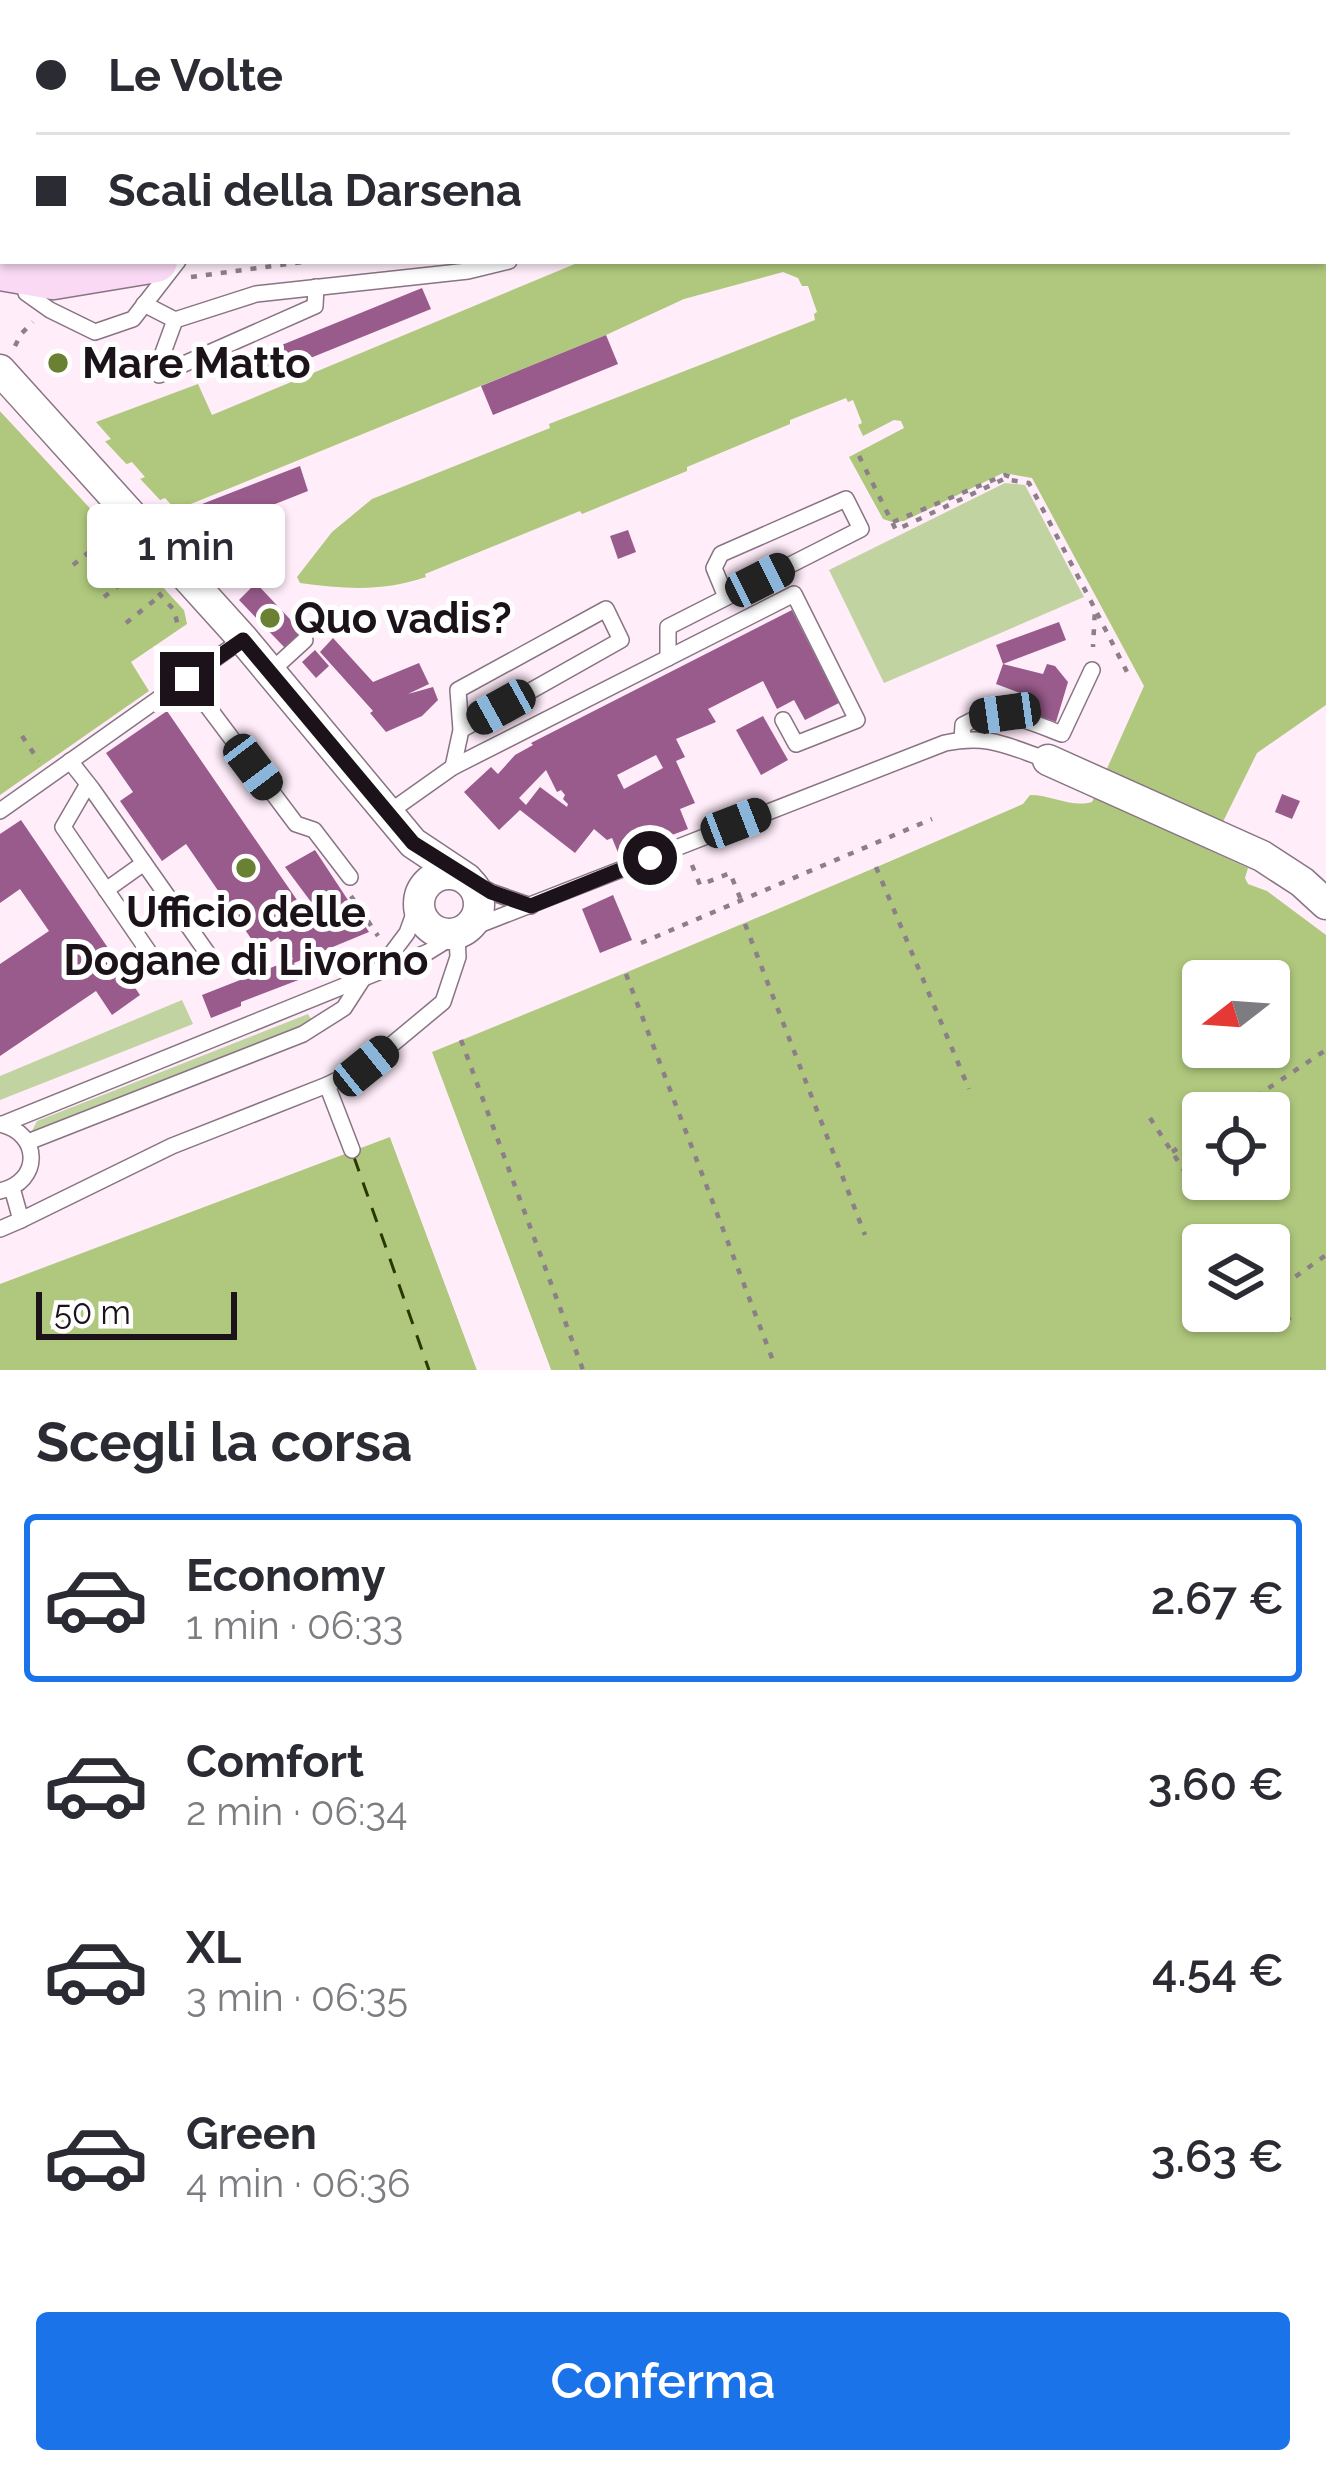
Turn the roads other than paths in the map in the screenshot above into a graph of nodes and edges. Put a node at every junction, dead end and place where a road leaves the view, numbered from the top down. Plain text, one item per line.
1 (140, 264) edge
2 (176, 264) edge
3 (497, 264) edge
4 (20, 286) edge
5 (316, 287) junction
6 (144, 304) junction
7 (175, 320) junction
8 (2, 370) edge
9 (726, 597) junction
10 (243, 640) junction
11 (305, 640) dead end
12 (668, 658) junction
13 (1092, 670) road end
14 (270, 672) junction
15 (187, 679) junction
16 (783, 720) dead end
17 (460, 730) junction
18 (962, 740) junction
19 (70, 760) junction
20 (1048, 760) joint
21 (453, 767) junction
22 (88, 784) junction
23 (0, 811) edge
24 (388, 812) junction
25 (413, 843) junction
26 (144, 863) junction
27 (350, 877) dead end
28 (467, 879) junction
29 (106, 890) junction
30 (422, 893) junction
31 (1326, 904) edge
32 (531, 906) junction
33 (461, 932) junction
34 (371, 974) junction
35 (328, 1085) junction
36 (1, 1124) edge
37 (28, 1142) junction
38 (352, 1150) dead end
39 (6, 1189) edge
40 (21, 1220) junction
41 (0, 1229) edge

1 - 4 main road
2 - 6 lane
3 - 5 lane
4 - 6 lane
5 - 7 lane
5 - 7 lane
6 - 7 lane
8 - 10 street
9 - 9 lane
9 - 12 lane
10 - 14 street
10 - 15 lane
11 - 14 lane
12 - 16 lane
12 - 21 lane
13 - 18 lane
14 - 24 street
15 - 19 lane
15 - 27 lane
17 - 17 lane
17 - 21 lane
18 - 20 lane
18 - 32 lane
19 - 22 lane
19 - 23 lane
20 - 31 street
21 - 24 lane
22 - 26 lane
22 - 29 lane
24 - 25 street
25 - 28 street
25 - 30 street
26 - 29 lane
26 - 29 lane
28 - 30 street
28 - 32 lane
28 - 33 street
30 - 33 street
30 - 34 lane
32 - 33 lane
33 - 34 lane
33 - 35 lane
34 - 36 lane
34 - 37 lane
35 - 38 lane
35 - 40 lane
36 - 37 lane
37 - 39 lane
39 - 40 lane
40 - 41 lane

